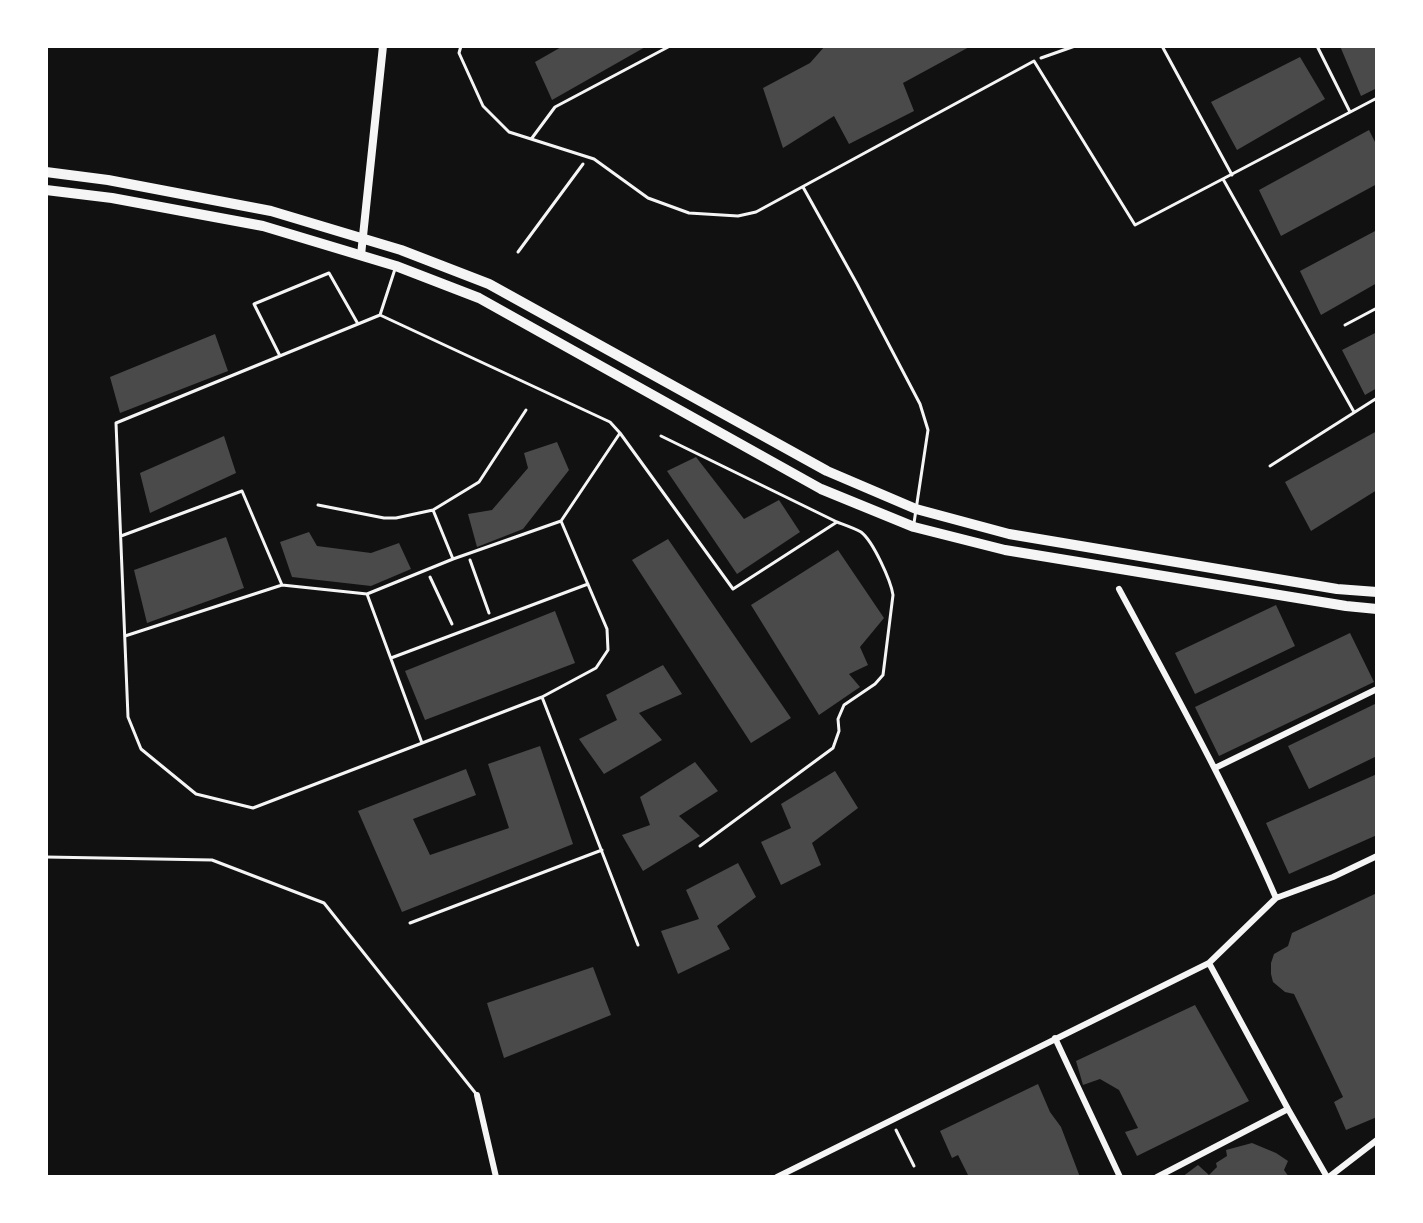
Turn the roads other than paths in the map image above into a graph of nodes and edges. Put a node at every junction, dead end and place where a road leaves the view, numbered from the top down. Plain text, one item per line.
1 (383, 46) edge
2 (461, 46) edge
3 (670, 46) edge
4 (1162, 46) edge
5 (1317, 46) edge
6 (1377, 98) edge
7 (1350, 112) junction
8 (532, 138) junction
9 (46, 172) edge
10 (1232, 175) junction
11 (1223, 179) junction
12 (803, 187) junction
13 (46, 190) edge
14 (364, 239) junction
15 (401, 250) junction
16 (361, 255) junction
17 (396, 266) junction
18 (1377, 308) edge
19 (380, 315) junction
20 (358, 324) junction
21 (1345, 325) dead end
22 (280, 356) junction
23 (1377, 398) edge
24 (526, 410) dead end
25 (1354, 412) junction
26 (620, 433) junction
27 (661, 436) dead end
28 (1270, 466) dead end
29 (318, 505) dead end
30 (916, 509) junction
31 (433, 510) junction
32 (561, 521) junction
33 (837, 522) junction
34 (914, 527) junction
35 (121, 536) junction
36 (453, 559) junction
37 (588, 584) junction
38 (282, 585) junction
39 (1119, 589) dead end
40 (1377, 592) edge
41 (367, 594) junction
42 (1377, 609) edge
43 (125, 636) junction
44 (391, 658) junction
45 (1377, 689) edge
46 (542, 697) junction
47 (422, 743) junction
48 (1215, 768) junction
49 (700, 846) dead end
50 (602, 850) junction
51 (1377, 856) edge
52 (46, 857) edge
53 (1276, 898) junction
54 (410, 923) dead end
55 (638, 945) dead end
56 (1209, 963) junction
57 (1055, 1038) junction
58 (477, 1095) joint
59 (1288, 1109) junction
60 (1377, 1140) edge
61 (496, 1177) edge
62 (777, 1177) edge
63 (1120, 1177) edge
64 (1157, 1177) edge
65 (1328, 1177) edge

1 - 14 street
2 - 8 lane
3 - 8 lane
4 - 10 lane
5 - 7 lane
6 - 7 lane
7 - 10 lane
8 - 12 lane
9 - 14 main road
10 - 11 lane
11 - 12 lane
11 - 25 lane
12 - 30 lane
13 - 16 main road
14 - 15 main road
14 - 16 street
15 - 17 lane
15 - 30 main road
16 - 17 main road
17 - 19 lane
17 - 34 main road
18 - 21 lane
19 - 20 lane
19 - 26 lane
20 - 22 lane
20 - 22 lane
22 - 35 lane
23 - 25 lane
24 - 31 lane
25 - 28 lane
26 - 32 lane
26 - 33 lane
27 - 33 lane
29 - 31 lane
30 - 34 lane
30 - 40 main road
31 - 36 lane
32 - 36 lane
32 - 37 lane
33 - 49 lane
34 - 42 main road
35 - 38 lane
35 - 43 lane
36 - 41 lane
37 - 44 lane
37 - 46 lane
38 - 41 lane
38 - 43 lane
39 - 48 street
41 - 44 lane
43 - 47 lane
44 - 47 lane
45 - 48 street
46 - 47 lane
46 - 50 lane
48 - 53 street
50 - 54 lane
50 - 55 lane
51 - 53 street
52 - 58 lane
53 - 56 street
56 - 57 street
56 - 59 street
57 - 62 street
57 - 63 street
58 - 61 street
59 - 64 street
59 - 65 street
60 - 65 street

